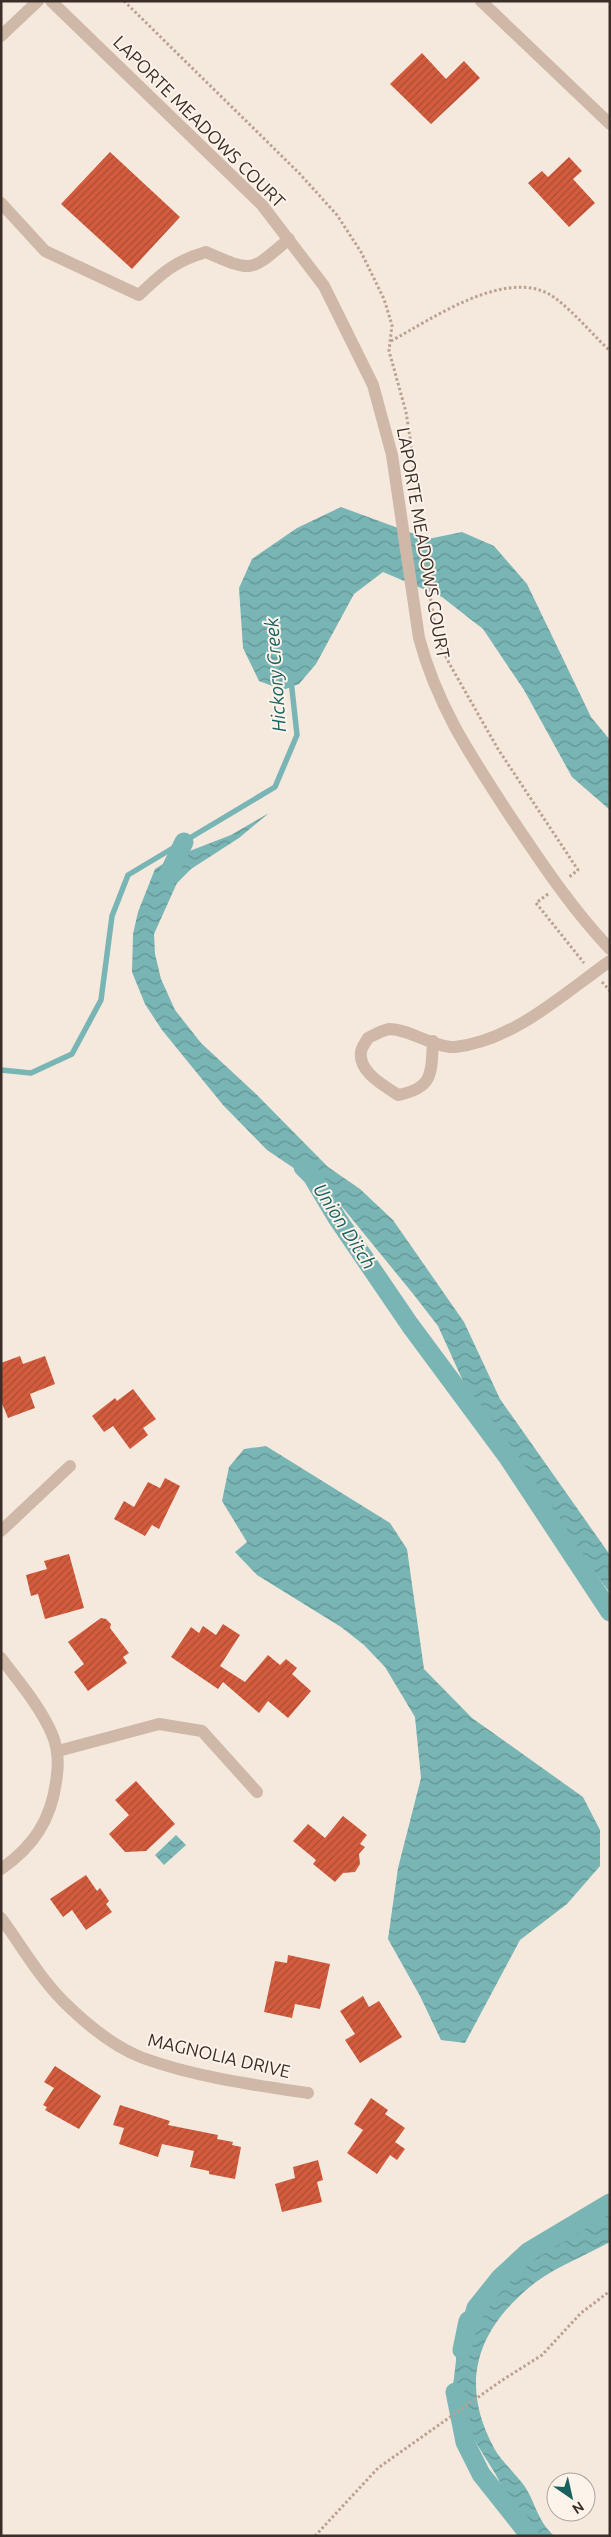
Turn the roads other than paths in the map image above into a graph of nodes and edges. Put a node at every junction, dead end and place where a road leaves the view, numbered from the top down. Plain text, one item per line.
1 (38, 1) edge
2 (51, 1) edge
3 (481, 1) edge
4 (1, 36) edge
5 (610, 124) edge
6 (1, 204) edge
7 (289, 239) junction
8 (610, 949) edge
9 (610, 961) edge
10 (433, 1041) junction
11 (70, 1466) dead end
12 (1, 1531) edge
13 (1, 1658) edge
14 (58, 1751) junction
15 (257, 1792) dead end
16 (1, 1869) edge
17 (1, 1918) edge
18 (308, 2093) dead end

1 - 4 street
2 - 7 street, LAPORTE MEADOWS COURT
3 - 5 street
6 - 7 street
7 - 8 street, LAPORTE MEADOWS COURT
9 - 10 street
10 - 10 street
11 - 12 street
13 - 14 street
14 - 15 street
14 - 16 street
17 - 18 street, MAGNOLIA DRIVE

